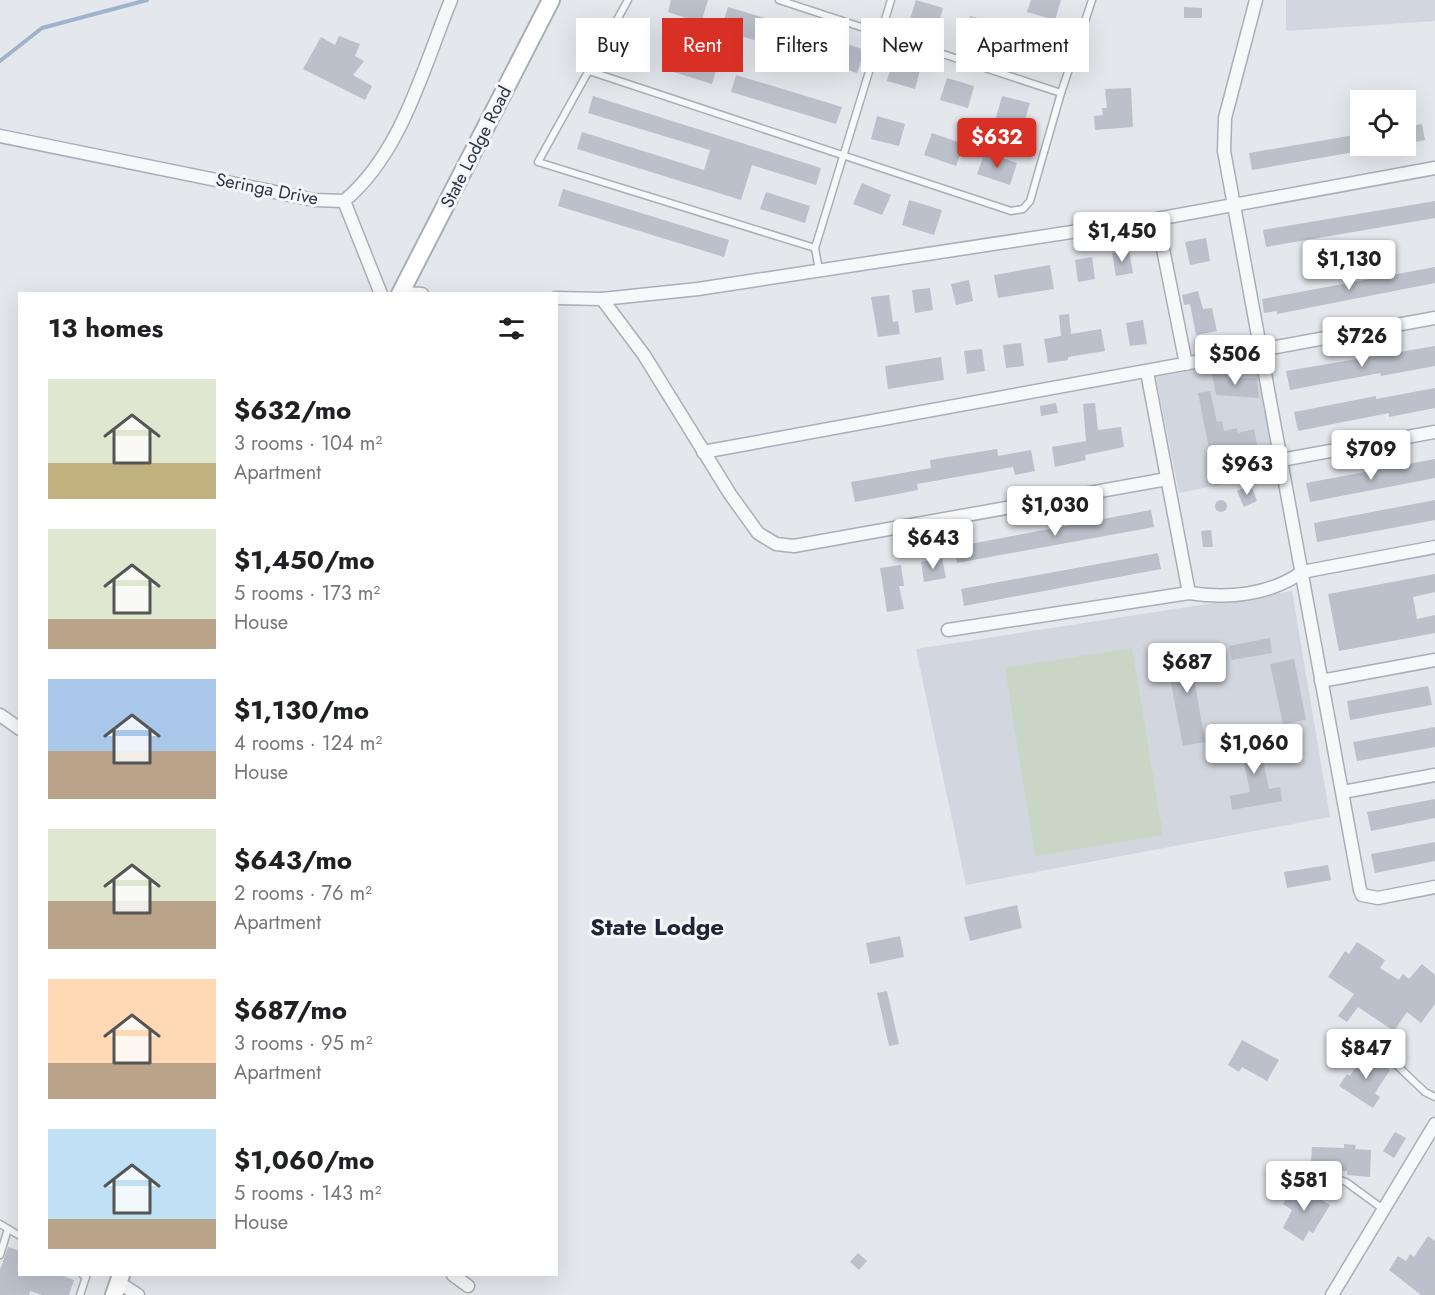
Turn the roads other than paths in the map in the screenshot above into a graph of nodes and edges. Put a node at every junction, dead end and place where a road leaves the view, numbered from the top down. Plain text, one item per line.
1 (451, 0) edge
2 (551, 0) edge
3 (628, 0) edge
4 (779, 0) edge
5 (891, 0) edge
6 (1092, 0) edge
7 (1256, 0) edge
8 (618, 18) edge
9 (885, 18) edge
10 (861, 28) edge
11 (944, 55) edge
12 (588, 72) edge
13 (592, 72) edge
14 (868, 72) edge
15 (1060, 93) junction
16 (0, 136) edge
17 (843, 153) junction
18 (1435, 168) edge
19 (344, 201) junction
20 (1232, 204) junction
21 (1157, 219) junction
22 (816, 248) junction
23 (819, 271) junction
24 (380, 292) edge
25 (401, 292) edge
26 (558, 298) edge
27 (602, 299) junction
28 (1435, 318) edge
29 (1262, 350) junction
30 (1186, 364) junction
31 (1147, 372) junction
32 (1435, 432) edge
33 (704, 452) junction
34 (1281, 460) junction
35 (1167, 479) junction
36 (1435, 547) edge
37 (1302, 572) junction
38 (1189, 593) junction
39 (948, 630) dead end
40 (1435, 660) edge
41 (1321, 681) junction
42 (0, 715) edge
43 (18, 728) edge
44 (1435, 775) edge
45 (1343, 792) junction
46 (1435, 887) edge
47 (1385, 1054) dead end
48 (1435, 1096) edge
49 (1435, 1124) edge
50 (1319, 1173) dead end
51 (1383, 1209) junction
52 (0, 1224) edge
53 (8, 1229) junction
54 (18, 1235) edge
55 (0, 1256) edge
56 (84, 1276) edge
57 (454, 1276) edge
58 (118, 1284) edge
59 (468, 1286) dead end
60 (80, 1295) edge
61 (138, 1295) edge
62 (1332, 1295) edge

1 - 19 street, Seringa Drive
2 - 25 street, State Lodge Road
3 - 8 lane
4 - 10 lane
5 - 9 lane
6 - 15 lane
7 - 20 street
11 - 15 lane
12 - 22 lane
13 - 17 lane
14 - 17 lane
15 - 17 lane
16 - 19 street, Seringa Drive
17 - 22 lane
18 - 20 street
19 - 24 street
20 - 21 street
20 - 29 street
21 - 23 street
21 - 30 street
22 - 23 lane
23 - 27 street
26 - 27 street
27 - 33 street
28 - 29 street
29 - 30 street
29 - 34 street
30 - 31 street
31 - 33 street
31 - 35 street
32 - 34 street
33 - 35 street
34 - 37 street
35 - 38 street
36 - 37 street
37 - 38 street
37 - 41 street
38 - 39 street
40 - 41 street
41 - 45 street
42 - 43 street
44 - 45 street
45 - 46 street
47 - 48 lane
49 - 51 street
50 - 51 lane
51 - 62 street
52 - 53 lane
53 - 54 lane
53 - 55 lane
56 - 60 lane
57 - 59 street
58 - 61 street

